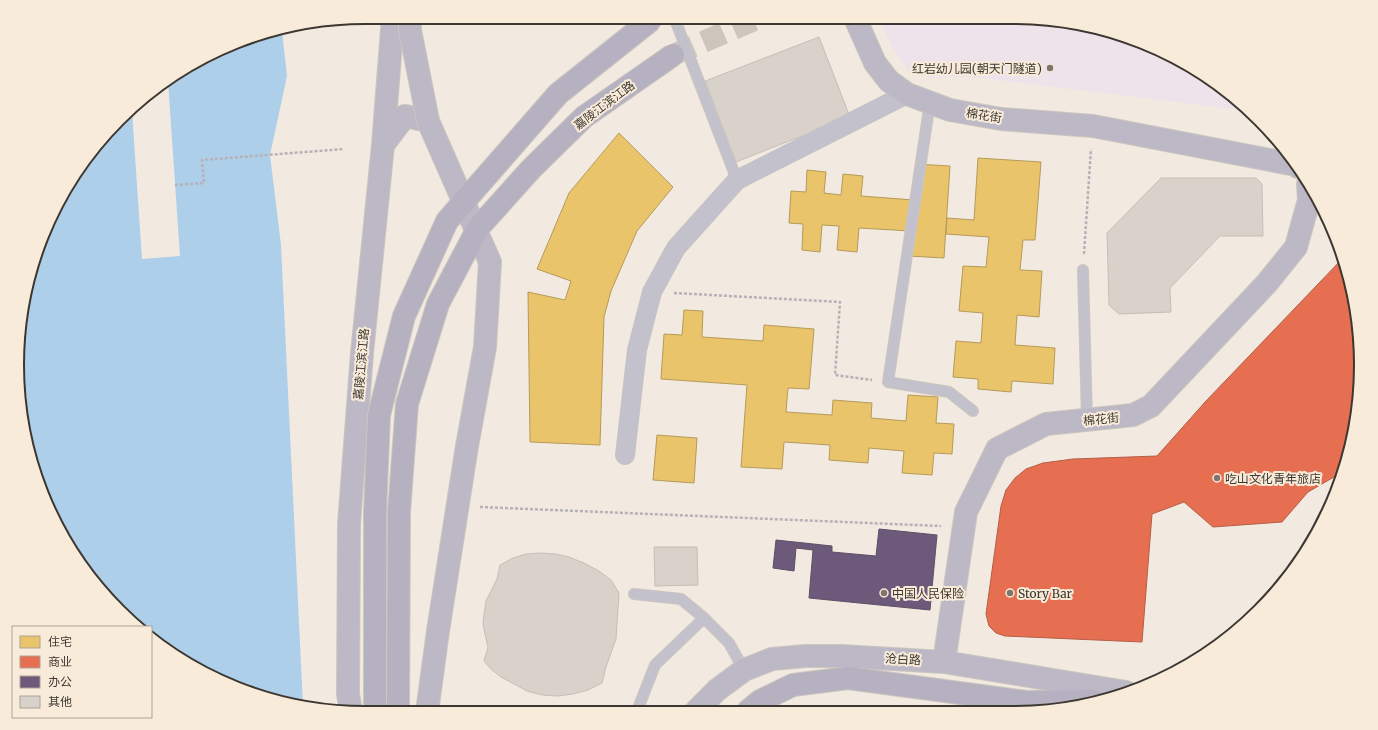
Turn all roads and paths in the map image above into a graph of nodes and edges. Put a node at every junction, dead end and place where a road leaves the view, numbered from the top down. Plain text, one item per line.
1 (392, 24) edge
2 (410, 24) edge
3 (646, 24) edge
4 (677, 24) edge
5 (858, 24) edge
6 (673, 55) tunnel mouth
7 (907, 94) junction
8 (930, 102) junction
9 (428, 121) junction
10 (1093, 126) junction
11 (383, 145) junction
12 (344, 149) dead end
13 (1289, 164) edge
14 (737, 180) junction
15 (175, 185) dead end
16 (1309, 196) edge
17 (1083, 270) joint
18 (652, 292) junction
19 (888, 382) junction
20 (973, 411) dead end
21 (1087, 420) junction
22 (625, 455) dead end
23 (479, 507) dead end
24 (964, 527) junction
25 (634, 594) dead end
26 (704, 618) junction
27 (944, 662) junction
28 (744, 670) junction
29 (1115, 690) edge
30 (1067, 701) edge
31 (350, 705) edge
32 (375, 706) edge
33 (398, 706) edge
34 (428, 706) edge
35 (639, 706) edge
36 (701, 706) edge
37 (754, 706) edge

1 - 11 main road, 嘉陵江滨江路
2 - 9 main road, bridge
3 - 32 main road, 嘉陵江滨江路, bridge
4 - 14 lane
5 - 7 main road, 棉花街
6 - 33 main road, 嘉陵江滨江路, bridge
7 - 8 main road, 棉花街
7 - 14 street
8 - 10 main road, 棉花街
8 - 19 lane
9 - 11 main road
9 - 34 main road, bridge
10 - 13 main road, 棉花街
10 - 17 path
11 - 31 main road, 嘉陵江滨江路
12 - 15 path
14 - 18 street
16 - 21 main road, 棉花街
17 - 21 lane
18 - 19 path
18 - 22 street
19 - 20 lane
21 - 24 main road, 棉花街
23 - 24 path
24 - 27 main road, 棉花街
25 - 26 lane
26 - 28 lane
26 - 35 lane
27 - 28 main road, 沧白路
27 - 29 main road, 沧白路
28 - 36 main road, 沧白路
30 - 37 main road

